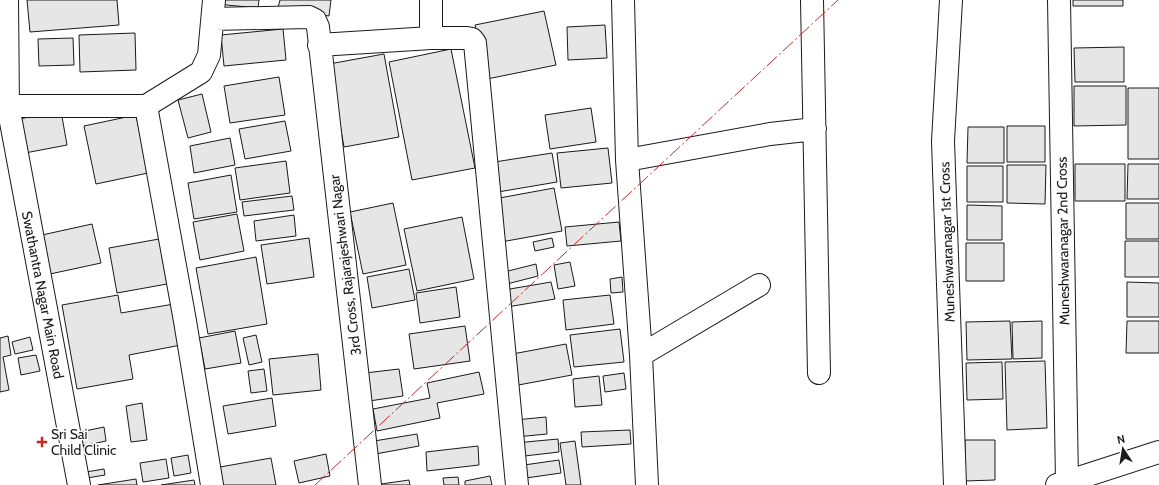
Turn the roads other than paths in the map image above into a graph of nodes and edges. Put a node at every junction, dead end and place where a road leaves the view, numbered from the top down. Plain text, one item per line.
1 (7, 0) edge
2 (431, 0) edge
3 (623, 0) edge
4 (812, 0) edge
5 (951, 0) edge
6 (1059, 0) edge
7 (213, 10) edge
8 (431, 38) junction
9 (320, 46) junction
10 (4, 106) edge
11 (146, 106) junction
12 (815, 128) junction
13 (627, 160) junction
14 (759, 285) dead end
15 (641, 355) junction
16 (819, 373) dead end
17 (1159, 452) edge
18 (1062, 483) edge
19 (79, 485) edge
20 (212, 485) edge
21 (370, 485) edge
22 (517, 485) edge
23 (647, 485) edge
24 (955, 485) edge

1 - 10 street, Swathantra Nagar Main Road
2 - 8 street
3 - 13 street
4 - 12 street
5 - 24 street, Muneshwaranagar 1st Cross
6 - 18 street, Muneshwaranagar 2nd Cross
7 - 9 street, 3rd Cross, Rajarajeshwari Nagar
7 - 11 street
8 - 9 street
8 - 22 street
9 - 21 street, 3rd Cross, Rajarajeshwari Nagar
10 - 11 street
10 - 19 street, Swathantra Nagar Main Road
11 - 20 street
12 - 13 street
12 - 16 street
13 - 15 street
14 - 15 street
15 - 23 street
17 - 18 street

